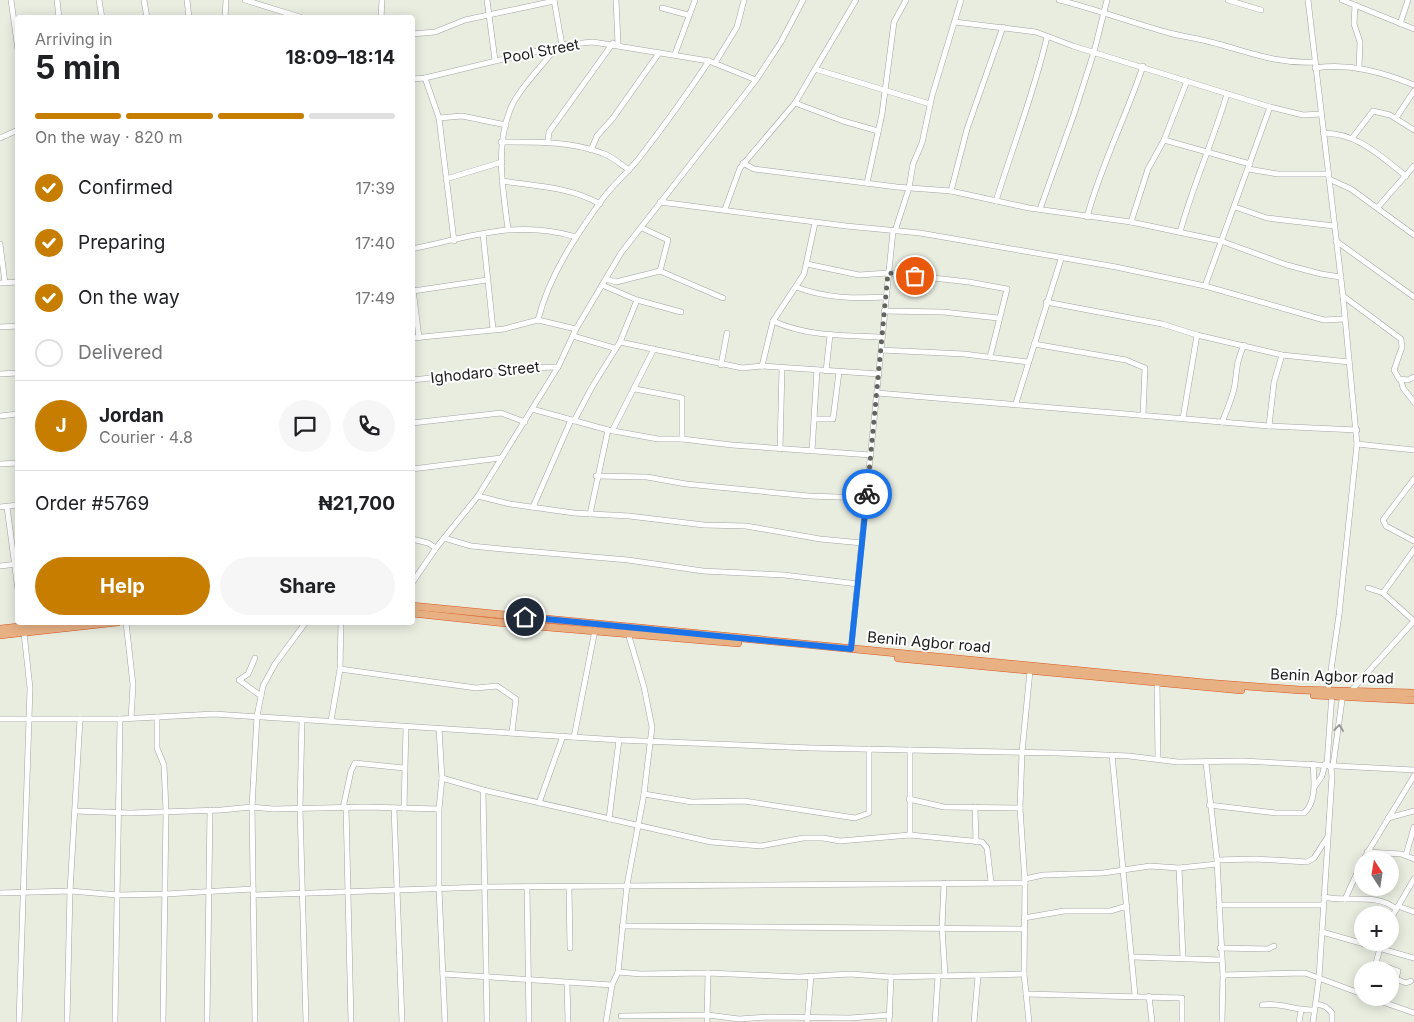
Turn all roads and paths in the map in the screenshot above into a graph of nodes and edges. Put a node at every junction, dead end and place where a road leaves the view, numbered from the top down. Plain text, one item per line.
1 (12, 0) edge
2 (58, 0) edge
3 (99, 0) edge
4 (144, 0) edge
5 (187, 0) edge
6 (226, 0) edge
7 (245, 0) edge
8 (382, 0) edge
9 (487, 0) edge
10 (554, 0) edge
11 (616, 0) edge
12 (695, 0) edge
13 (744, 0) edge
14 (803, 0) edge
15 (856, 0) edge
16 (906, 0) edge
17 (961, 0) edge
18 (1059, 0) edge
19 (1107, 0) edge
20 (1228, 0) edge
21 (1308, 0) edge
22 (1342, 0) edge
23 (1408, 0) edge
24 (1355, 6) junction
25 (662, 8) dead end
26 (1261, 10) dead end
27 (1104, 11) junction
28 (60, 15) edge
29 (102, 15) edge
30 (146, 15) edge
31 (189, 15) edge
32 (225, 15) edge
33 (293, 15) edge
34 (381, 15) edge
35 (688, 15) junction
36 (488, 17) junction
37 (955, 22) junction
38 (1400, 24) junction
39 (15, 25) edge
40 (1003, 27) junction
41 (1414, 29) edge
42 (415, 34) edge
43 (1047, 37) junction
44 (615, 44) junction
45 (562, 45) junction
46 (552, 48) junction
47 (1094, 52) junction
48 (659, 53) junction
49 (675, 54) junction
50 (495, 60) junction
51 (712, 62) junction
52 (1315, 65) junction
53 (1143, 66) junction
54 (1360, 68) junction
55 (815, 69) junction
56 (425, 78) junction
57 (415, 79) edge
58 (756, 80) junction
59 (1187, 81) junction
60 (1414, 85) edge
61 (885, 90) junction
62 (1414, 91) edge
63 (1227, 94) junction
64 (795, 103) junction
65 (930, 104) junction
66 (1270, 107) junction
67 (1321, 114) junction
68 (439, 118) junction
69 (1396, 118) junction
70 (506, 125) junction
71 (1414, 130) edge
72 (15, 131) edge
73 (878, 131) junction
74 (1323, 133) junction
75 (1353, 137) junction
76 (0, 138) edge
77 (1164, 140) junction
78 (548, 141) junction
79 (501, 142) junction
80 (591, 150) junction
81 (1207, 152) junction
82 (502, 162) junction
83 (743, 163) junction
84 (1249, 166) junction
85 (1414, 166) edge
86 (629, 170) junction
87 (1328, 176) junction
88 (1406, 176) junction
89 (446, 179) junction
90 (502, 180) junction
91 (868, 183) junction
92 (909, 188) junction
93 (951, 191) junction
94 (996, 201) junction
95 (660, 202) junction
96 (600, 204) junction
97 (1235, 207) junction
98 (1378, 207) junction
99 (725, 209) junction
100 (1040, 209) junction
101 (1087, 216) junction
102 (1132, 222) junction
103 (815, 223) junction
104 (1334, 226) junction
105 (642, 228) junction
106 (508, 229) junction
107 (894, 231) junction
108 (1180, 232) junction
109 (483, 234) junction
110 (1414, 235) edge
111 (576, 237) junction
112 (454, 240) junction
113 (1336, 240) junction
114 (1221, 241) junction
115 (0, 244) edge
116 (415, 248) edge
117 (1061, 259) junction
118 (806, 264) junction
119 (660, 272) junction
120 (888, 273) junction
121 (1341, 276) junction
122 (606, 278) junction
123 (487, 280) junction
124 (3, 283) edge
125 (602, 285) junction
126 (1205, 286) junction
127 (796, 287) junction
128 (415, 290) edge
129 (1343, 296) junction
130 (886, 297) junction
131 (1414, 297) edge
132 (723, 298) dead end
133 (637, 300) junction
134 (1046, 302) junction
135 (415, 306) edge
136 (884, 310) junction
137 (681, 312) dead end
138 (998, 318) junction
139 (1344, 319) junction
140 (538, 320) junction
141 (773, 321) junction
142 (15, 326) edge
143 (0, 327) edge
144 (493, 329) junction
145 (576, 329) junction
146 (726, 333) dead end
147 (1196, 335) junction
148 (573, 336) junction
149 (830, 336) junction
150 (882, 336) junction
151 (415, 338) edge
152 (419, 338) junction
153 (620, 342) junction
154 (1034, 344) junction
155 (1244, 345) junction
156 (614, 348) junction
157 (654, 349) junction
158 (881, 350) junction
159 (1282, 355) junction
160 (990, 357) junction
161 (1028, 362) junction
162 (1349, 362) junction
163 (722, 365) junction
164 (762, 366) junction
165 (558, 367) junction
166 (782, 368) junction
167 (817, 370) junction
168 (826, 371) junction
169 (839, 372) junction
170 (15, 373) edge
171 (0, 374) edge
172 (879, 374) junction
173 (1414, 377) edge
174 (415, 380) edge
175 (1401, 380) junction
176 (635, 389) junction
177 (877, 393) junction
178 (1414, 402) edge
179 (1016, 403) junction
180 (532, 410) junction
181 (15, 414) edge
182 (1143, 415) junction
183 (0, 416) edge
184 (1182, 418) junction
185 (815, 419) junction
186 (573, 420) junction
187 (525, 422) junction
188 (1222, 422) junction
189 (415, 423) edge
190 (1269, 426) junction
191 (610, 430) junction
192 (1356, 430) junction
193 (682, 438) junction
194 (1357, 444) junction
195 (780, 449) junction
196 (1414, 450) edge
197 (812, 451) junction
198 (871, 455) junction
199 (502, 458) junction
200 (15, 462) edge
201 (0, 464) edge
202 (415, 469) edge
203 (596, 476) junction
204 (1413, 482) edge
205 (478, 496) junction
206 (867, 498) junction
207 (15, 505) edge
208 (7, 506) junction
209 (0, 507) edge
210 (533, 507) junction
211 (590, 514) junction
212 (444, 538) junction
213 (415, 540) edge
214 (1414, 541) edge
215 (862, 543) junction
216 (436, 548) junction
217 (1414, 550) edge
218 (15, 558) edge
219 (15, 564) edge
220 (0, 566) edge
221 (415, 579) edge
222 (858, 584) junction
223 (1368, 588) dead end
224 (1382, 593) junction
225 (415, 606) edge
226 (415, 613) edge
227 (525, 617) junction
228 (1414, 621) edge
229 (38, 625) edge
230 (60, 625) edge
231 (126, 625) edge
232 (304, 625) edge
233 (342, 625) edge
234 (524, 625) junction
235 (22, 627) edge
236 (0, 629) edge
237 (595, 630) junction
238 (628, 633) junction
239 (0, 635) edge
240 (851, 649) junction
241 (256, 658) dead end
242 (340, 669) junction
243 (1030, 671) junction
244 (1157, 683) junction
245 (1331, 693) junction
246 (1345, 693) junction
247 (1414, 693) edge
248 (261, 696) junction
249 (1414, 700) edge
250 (257, 716) junction
251 (157, 717) junction
252 (28, 718) junction
253 (80, 718) junction
254 (132, 718) junction
255 (0, 719) edge
256 (120, 719) junction
257 (302, 720) junction
258 (332, 721) junction
259 (406, 727) junction
260 (439, 729) junction
261 (512, 732) junction
262 (563, 736) junction
263 (574, 737) junction
264 (619, 740) junction
265 (649, 741) junction
266 (869, 749) junction
267 (910, 750) junction
268 (1022, 752) junction
269 (1112, 756) junction
270 (1158, 759) junction
271 (1206, 763) junction
272 (1313, 764) junction
273 (1330, 765) junction
274 (404, 768) junction
275 (1414, 770) edge
276 (1414, 776) edge
277 (442, 778) junction
278 (1315, 786) junction
279 (483, 790) junction
280 (644, 794) junction
281 (910, 800) junction
282 (539, 803) junction
283 (1209, 805) junction
284 (252, 807) junction
285 (345, 807) junction
286 (975, 807) junction
287 (300, 808) junction
288 (394, 808) junction
289 (404, 808) junction
290 (1020, 808) junction
291 (439, 809) junction
292 (210, 810) junction
293 (75, 811) junction
294 (166, 811) junction
295 (1414, 812) edge
296 (117, 813) junction
297 (609, 819) junction
298 (1387, 819) junction
299 (637, 825) junction
300 (1414, 827) edge
301 (910, 835) junction
302 (1328, 836) junction
303 (976, 842) junction
304 (1368, 851) edge
305 (1399, 854) edge
306 (1406, 855) junction
307 (1414, 859) edge
308 (1217, 862) junction
309 (1180, 868) junction
310 (1123, 870) junction
311 (1414, 879) edge
312 (1354, 880) edge
313 (1025, 881) junction
314 (991, 882) junction
315 (944, 883) junction
316 (627, 885) junction
317 (484, 887) junction
318 (527, 887) junction
319 (569, 888) junction
320 (439, 889) junction
321 (397, 890) junction
322 (70, 891) junction
323 (209, 892) junction
324 (253, 892) junction
325 (347, 892) junction
326 (0, 893) edge
327 (22, 894) junction
328 (166, 894) junction
329 (303, 894) junction
330 (118, 895) junction
331 (1324, 897) junction
332 (1345, 900) junction
333 (1219, 905) junction
334 (1323, 905) junction
335 (1127, 906) junction
336 (1395, 906) edge
337 (1398, 906) edge
338 (1399, 908) edge
339 (1414, 912) edge
340 (1024, 918) junction
341 (622, 926) junction
342 (942, 927) junction
343 (1023, 929) junction
344 (1322, 932) junction
345 (1354, 940) edge
346 (1274, 946) dead end
347 (570, 948) dead end
348 (1220, 948) junction
349 (1377, 951) edge
350 (1393, 951) edge
351 (1133, 957) junction
352 (1183, 958) junction
353 (1414, 958) edge
354 (1221, 960) junction
355 (618, 972) junction
356 (708, 972) junction
357 (442, 974) junction
358 (1024, 974) junction
359 (1223, 975) junction
360 (485, 976) junction
361 (811, 976) junction
362 (938, 976) junction
363 (944, 976) junction
364 (978, 976) junction
365 (891, 977) junction
366 (1319, 978) junction
367 (527, 979) junction
368 (1411, 981) dead end
369 (567, 982) junction
370 (612, 985) junction
371 (1354, 991) edge
372 (1026, 994) junction
373 (1135, 995) junction
374 (1149, 996) junction
375 (1262, 1005) dead end
376 (1394, 1006) edge
377 (1315, 1007) junction
378 (1300, 1011) junction
379 (1414, 1013) edge
380 (708, 1015) junction
381 (890, 1015) junction
382 (621, 1016) dead end
383 (807, 1020) edge
384 (19, 1022) edge
385 (67, 1022) edge
386 (115, 1022) edge
387 (163, 1022) edge
388 (207, 1022) edge
389 (255, 1022) edge
390 (306, 1022) edge
391 (351, 1022) edge
392 (402, 1022) edge
393 (445, 1022) edge
394 (487, 1022) edge
395 (529, 1022) edge
396 (568, 1022) edge
397 (606, 1022) edge
398 (707, 1022) edge
399 (889, 1022) edge
400 (935, 1022) edge
401 (974, 1022) edge
402 (1029, 1022) edge
403 (1152, 1022) edge
404 (1182, 1022) edge
405 (1222, 1022) edge
406 (1299, 1022) edge
407 (1313, 1022) edge
408 (1332, 1022) edge

1 - 39 street
2 - 28 street
3 - 29 street
4 - 30 street
5 - 31 street
6 - 32 street
7 - 33 street
8 - 34 street
9 - 36 street
10 - 36 street
10 - 45 street
11 - 44 street
12 - 35 street
13 - 51 street
14 - 58 street
15 - 55 street
16 - 61 street
17 - 37 street
18 - 27 street
19 - 27 street
20 - 26 street
21 - 52 street
22 - 24 street
23 - 38 street
24 - 38 street
24 - 54 street
25 - 35 street
27 - 47 street
27 - 52 street
35 - 49 street
36 - 42 street
36 - 50 street
37 - 40 street
37 - 65 street
38 - 41 street
40 - 43 street
40 - 93 street
43 - 47 street
43 - 94 street
44 - 45 street, Pool Street
44 - 48 street, Pool Street
44 - 78 street
45 - 46 street, Pool Street
46 - 50 street, Pool Street
46 - 70 street
47 - 53 street
47 - 100 street
48 - 49 street, Pool Street
48 - 80 street
49 - 51 street, Pool Street
50 - 56 street, Pool Street
51 - 58 street, Pool Street
51 - 86 street
52 - 54 street
52 - 67 street
53 - 59 street
53 - 101 street
54 - 60 street
55 - 61 street
55 - 64 street
56 - 57 street, Pool Street
56 - 68 street
58 - 95 street
59 - 63 street
59 - 77 street
61 - 65 street
61 - 73 street
62 - 69 street
63 - 66 street
63 - 81 street
64 - 73 street
64 - 83 street
65 - 92 street
66 - 67 street
66 - 84 street
67 - 74 street
68 - 70 street
68 - 89 street
69 - 71 street
69 - 75 street
70 - 79 street
72 - 76 street
73 - 91 street
74 - 75 street
74 - 87 street
75 - 88 street
77 - 81 street
77 - 102 street
78 - 79 street
78 - 80 street
79 - 82 street
80 - 86 street
81 - 84 street
81 - 108 street
82 - 89 street
82 - 90 street
83 - 91 street
83 - 99 street
84 - 87 street
84 - 97 street
85 - 88 street
86 - 96 street
87 - 98 street
87 - 104 street
88 - 98 street
89 - 112 street
90 - 96 street
90 - 106 street
91 - 92 street
92 - 93 street
92 - 107 street
93 - 94 street
94 - 100 street
95 - 99 street
95 - 105 street
96 - 111 street
97 - 104 street
97 - 114 street
98 - 110 street
99 - 103 street
100 - 101 street
101 - 102 street
102 - 108 street
103 - 107 street
103 - 118 street
104 - 113 street
105 - 119 street
105 - 122 street
106 - 109 street
106 - 111 street
107 - 117 street
107 - 120 street
108 - 114 street
109 - 112 street
109 - 123 street
111 - 140 street
112 - 116 street
113 - 121 street
113 - 131 street
114 - 121 street
114 - 126 street
115 - 124 street
117 - 126 street
117 - 134 street
118 - 120 street
118 - 127 street
119 - 122 street
119 - 132 street
120 - 130 street
120 - 138 street
121 - 129 street
122 - 125 street
123 - 128 street
123 - 144 street
125 - 133 street
125 - 145 street
126 - 139 street
127 - 130 street
127 - 141 street
129 - 139 street
129 - 175 street
130 - 136 street
133 - 137 street
133 - 153 street
134 - 147 street
134 - 154 street
135 - 152 street
136 - 138 street
136 - 150 street
138 - 160 street
139 - 162 street
140 - 144 street
140 - 145 street
141 - 149 street
141 - 164 street
142 - 143 street
144 - 152 street
145 - 148 street
146 - 163 street
147 - 155 street
147 - 184 street
148 - 156 street
148 - 165 street
149 - 150 street
149 - 168 street
150 - 158 street
151 - 152 street
153 - 156 street
153 - 157 street
154 - 161 street
154 - 182 street
155 - 159 street
155 - 188 street
156 - 186 street
157 - 163 street
157 - 176 street
158 - 160 street
158 - 172 street
159 - 162 street
159 - 190 street
160 - 161 street
161 - 179 street
162 - 192 street
163 - 164 street
164 - 166 street
165 - 174 street, Ighodaro Street
165 - 180 street
166 - 167 street
166 - 195 street
167 - 168 street
167 - 185 street
168 - 169 street
169 - 172 street
169 - 185 street
170 - 171 street
172 - 177 street
173 - 175 street
175 - 178 street
176 - 191 street
176 - 193 street
177 - 179 street
177 - 198 street
179 - 182 street
180 - 186 street
180 - 187 street
181 - 183 street
182 - 184 street
184 - 188 street
185 - 197 street
186 - 191 street
186 - 210 street
187 - 189 street
187 - 199 street
188 - 190 street
190 - 192 street
191 - 193 street
191 - 203 street
192 - 194 street
193 - 195 street
194 - 196 street
194 - 245 street
195 - 197 street
197 - 198 street
198 - 206 street
199 - 202 street
199 - 205 street
200 - 201 street
203 - 206 street
203 - 211 street
204 - 214 street
205 - 210 street
205 - 212 street
206 - 215 street
207 - 208 street
208 - 209 street
208 - 218 street
210 - 211 street
211 - 215 street
212 - 216 street
212 - 222 street
213 - 216 street
215 - 222 street
216 - 221 street
217 - 224 street
219 - 220 street
222 - 240 street
223 - 224 street
224 - 228 street
225 - 227 highway, Benin Agbor road
226 - 234 highway, Benin Agbor road
227 - 234 highway
227 - 240 highway, Benin Agbor road
228 - 246 street
229 - 235 highway
230 - 235 highway
231 - 254 street
232 - 248 street
233 - 242 street
234 - 237 highway, Benin Agbor road
235 - 236 highway
235 - 239 highway
235 - 252 street
237 - 238 highway, Benin Agbor road
237 - 263 street
238 - 243 highway, Benin Agbor road
238 - 265 street
240 - 245 highway, Benin Agbor road
241 - 248 street
242 - 258 street
242 - 261 street
243 - 244 highway, Benin Agbor road
243 - 268 street
244 - 245 highway, Benin Agbor road
244 - 270 street
245 - 246 highway, Benin Agbor road
245 - 273 street
246 - 247 highway, Benin Agbor road
246 - 249 highway, Benin Agbor road
273 -> 246 street
248 - 250 street
250 - 251 street
250 - 257 street
250 - 284 street
251 - 254 street
251 - 294 street
252 - 253 street
252 - 255 street
252 - 327 street
253 - 256 street
253 - 293 street
254 - 256 street
256 - 296 street
257 - 258 street
257 - 287 street
258 - 259 street
259 - 260 street
259 - 274 street
260 - 261 street
260 - 277 street
261 - 262 street
262 - 263 street
262 - 282 street
263 - 264 street
264 - 265 street
264 - 297 street
265 - 266 street
265 - 280 street
266 - 267 street
266 - 280 street
267 - 268 street
267 - 281 street
268 - 269 street
268 - 290 street
269 - 270 street
269 - 310 street
270 - 271 street
271 - 272 street
271 - 283 street
272 - 273 street
272 - 278 street
273 - 275 street
273 - 278 street
273 - 302 street
274 - 285 street
274 - 289 street
276 - 298 street
277 - 279 street
277 - 291 street
278 - 283 street
279 - 282 street
279 - 317 street
280 - 299 street
281 - 286 street
281 - 301 street
282 - 297 street
283 - 308 street
284 - 287 street
284 - 292 street
284 - 324 street
285 - 287 street
285 - 288 street
285 - 325 street
286 - 290 street
286 - 303 street
287 - 329 street
288 - 289 street
288 - 321 street
289 - 291 street
290 - 313 street
291 - 320 street
292 - 294 street
292 - 323 street
293 - 296 street
293 - 322 street
294 - 296 street
294 - 328 street
295 - 298 street
296 - 330 street
297 - 299 street
298 - 304 street
299 - 301 street
299 - 316 street
300 - 306 street
301 - 303 street
302 - 308 street
302 - 331 street
303 - 314 street
305 - 306 street
306 - 307 street
308 - 309 street
308 - 333 street
309 - 310 street
309 - 352 street
310 - 313 street
310 - 335 street
311 - 337 street
312 - 332 street
313 - 314 street
313 - 340 street
314 - 315 street
315 - 316 street
315 - 342 street
316 - 319 street
316 - 341 street
317 - 318 street
317 - 320 street
317 - 360 street
318 - 319 street
318 - 367 street
319 - 347 street
320 - 321 street
320 - 357 street
321 - 325 street
321 - 392 street
322 - 327 street
322 - 330 street
322 - 385 street
323 - 324 street
323 - 328 street
323 - 388 street
324 - 329 street
324 - 389 street
325 - 329 street
325 - 391 street
326 - 327 street
327 - 384 street
328 - 330 street
328 - 387 street
329 - 390 street
330 - 386 street
331 - 332 street
331 - 334 street
332 - 336 street
333 - 334 street
333 - 348 street
334 - 344 street
335 - 340 street
335 - 351 street
338 - 339 street
340 - 343 street
341 - 342 street
341 - 355 street
342 - 343 street
342 - 363 street
343 - 358 street
344 - 345 street
344 - 366 street
346 - 348 street
348 - 354 street
349 - 368 street
350 - 353 street
351 - 352 street
351 - 373 street
352 - 354 street
354 - 359 street
355 - 356 street
355 - 370 street
356 - 361 street
356 - 380 street
357 - 360 street
357 - 393 street
358 - 364 street
358 - 372 street
359 - 366 street
359 - 405 street
360 - 367 street
360 - 394 street
361 - 365 street
361 - 383 street
362 - 363 street
362 - 365 street
362 - 400 street
363 - 364 street
364 - 401 street
365 - 381 street
366 - 371 street
366 - 377 street
367 - 369 street
367 - 395 street
369 - 370 street
369 - 396 street
370 - 397 street
372 - 373 street
372 - 402 street
373 - 374 street
374 - 403 street
374 - 404 street
375 - 378 street
376 - 379 street
377 - 378 street
377 - 407 street
377 - 408 street
378 - 406 street
380 - 382 street
380 - 383 street
380 - 398 street
381 - 383 street
381 - 399 street

